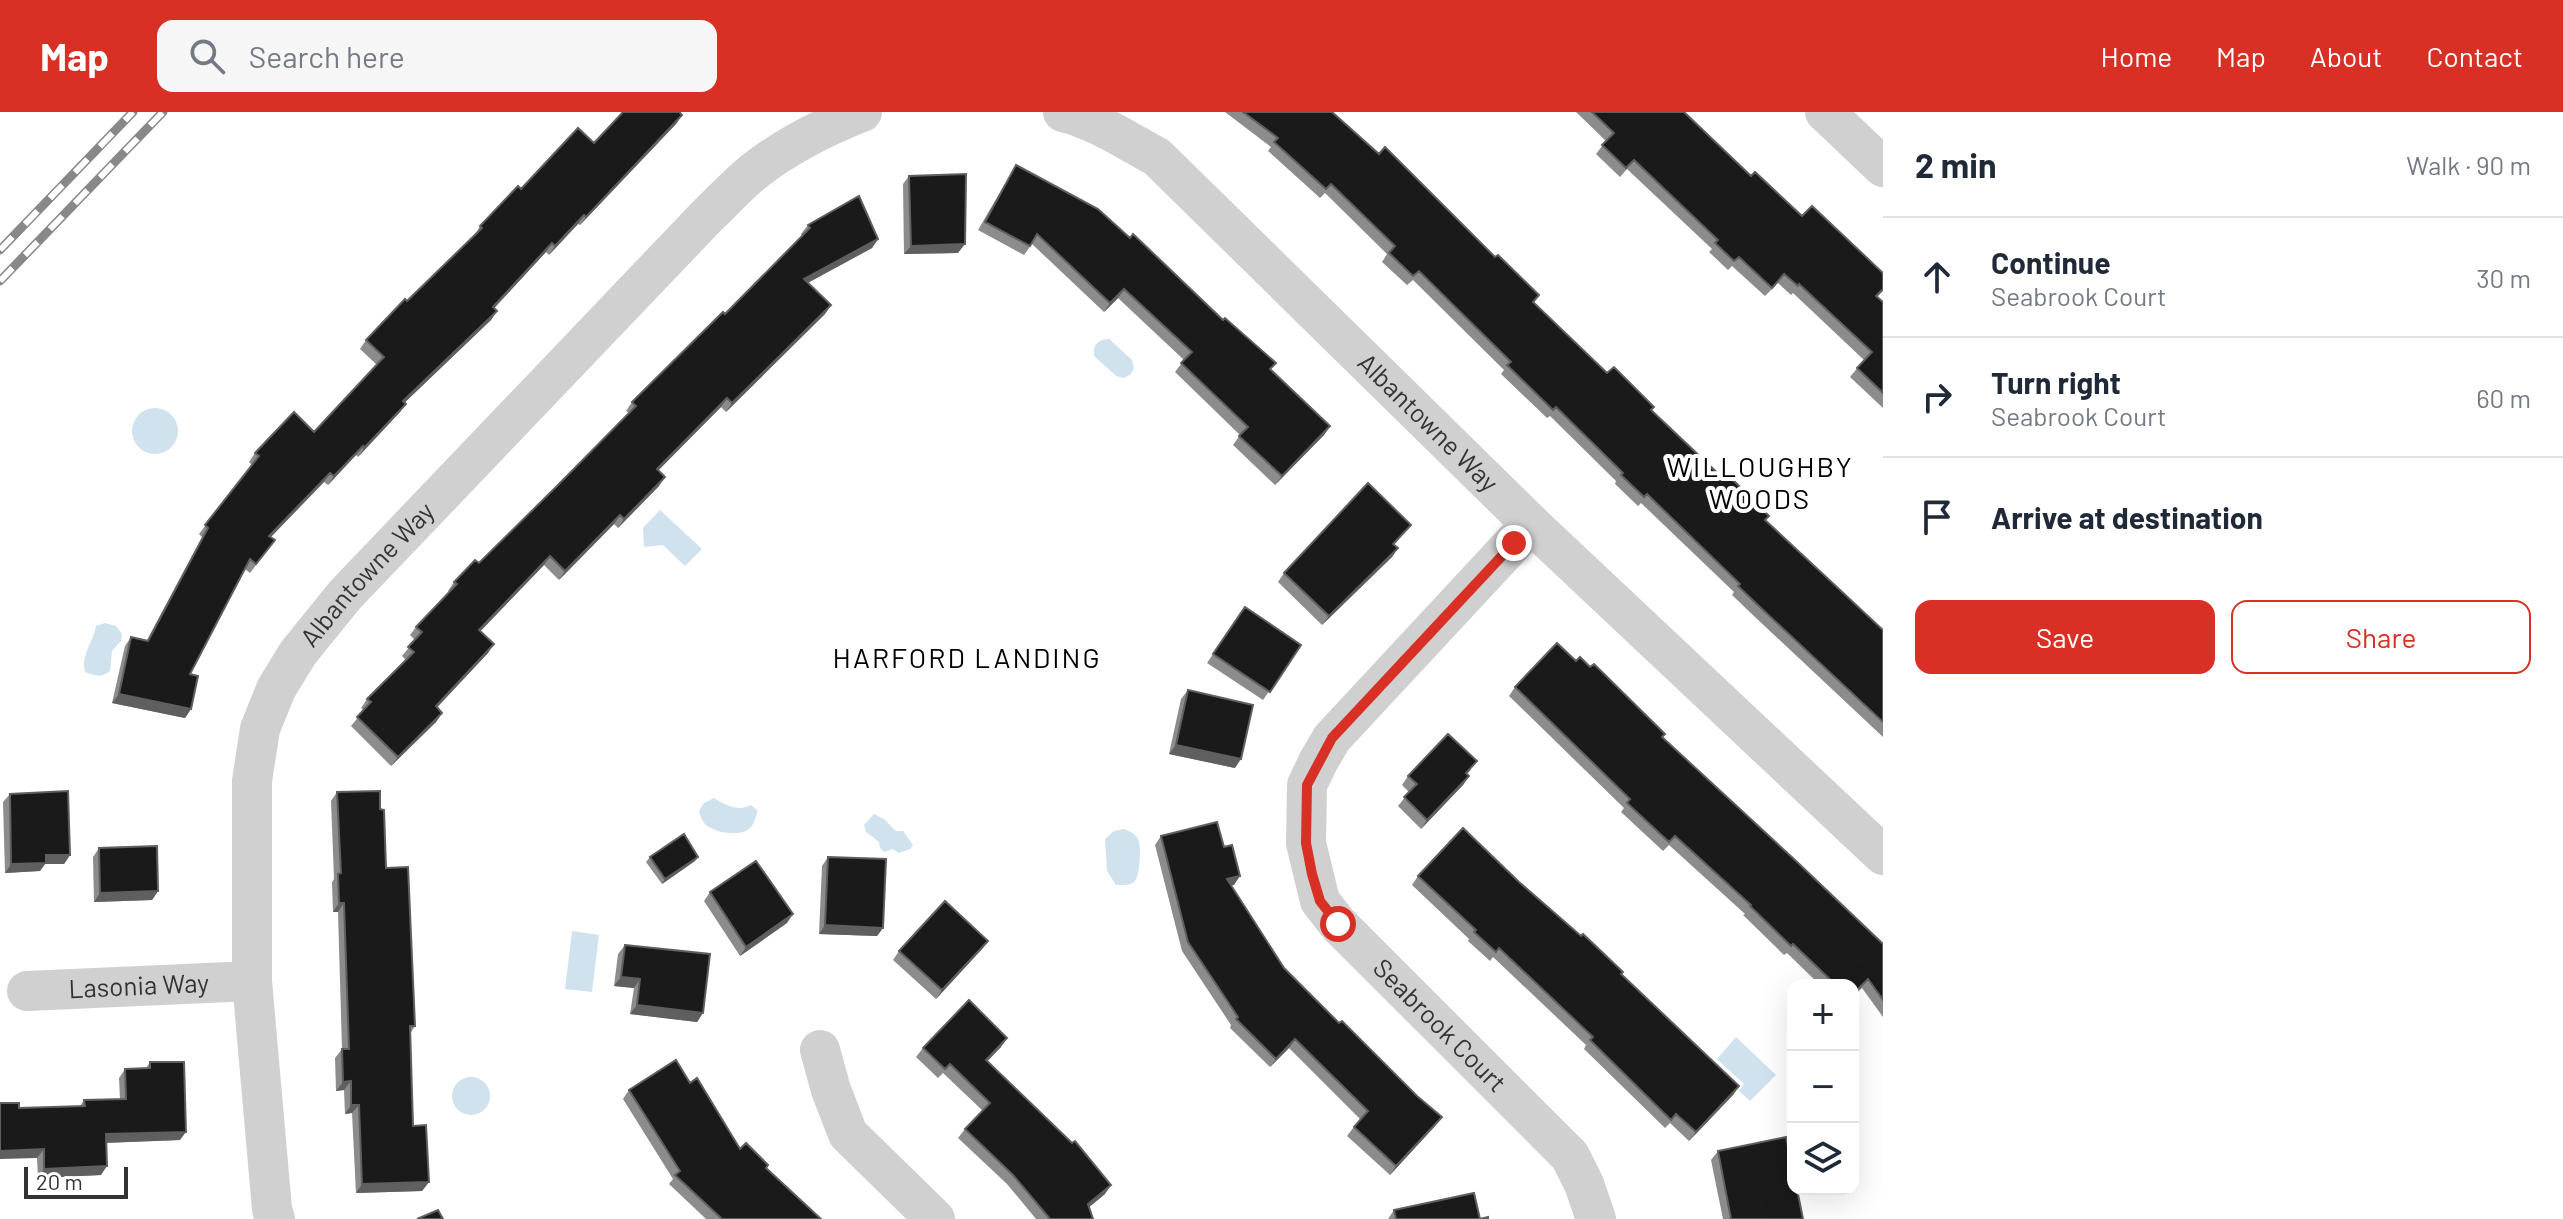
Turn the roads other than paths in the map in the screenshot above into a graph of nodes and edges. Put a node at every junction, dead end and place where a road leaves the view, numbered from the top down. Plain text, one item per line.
1 (862, 112) edge
2 (1063, 112) edge
3 (1825, 112) edge
4 (1883, 167) edge
5 (1531, 524) junction
6 (1883, 855) edge
7 (252, 981) junction
8 (27, 991) dead end
9 (820, 1050) dead end
10 (275, 1219) edge
11 (935, 1219) edge
12 (1596, 1219) edge

1 - 7 street, Albantowne Way
2 - 5 street, Albantowne Way
3 - 4 street
5 - 6 street, Albantowne Way
5 - 12 street, Seabrook Court
7 - 8 street, Lasonia Way
7 - 10 street, Albantowne Way
9 - 11 street

